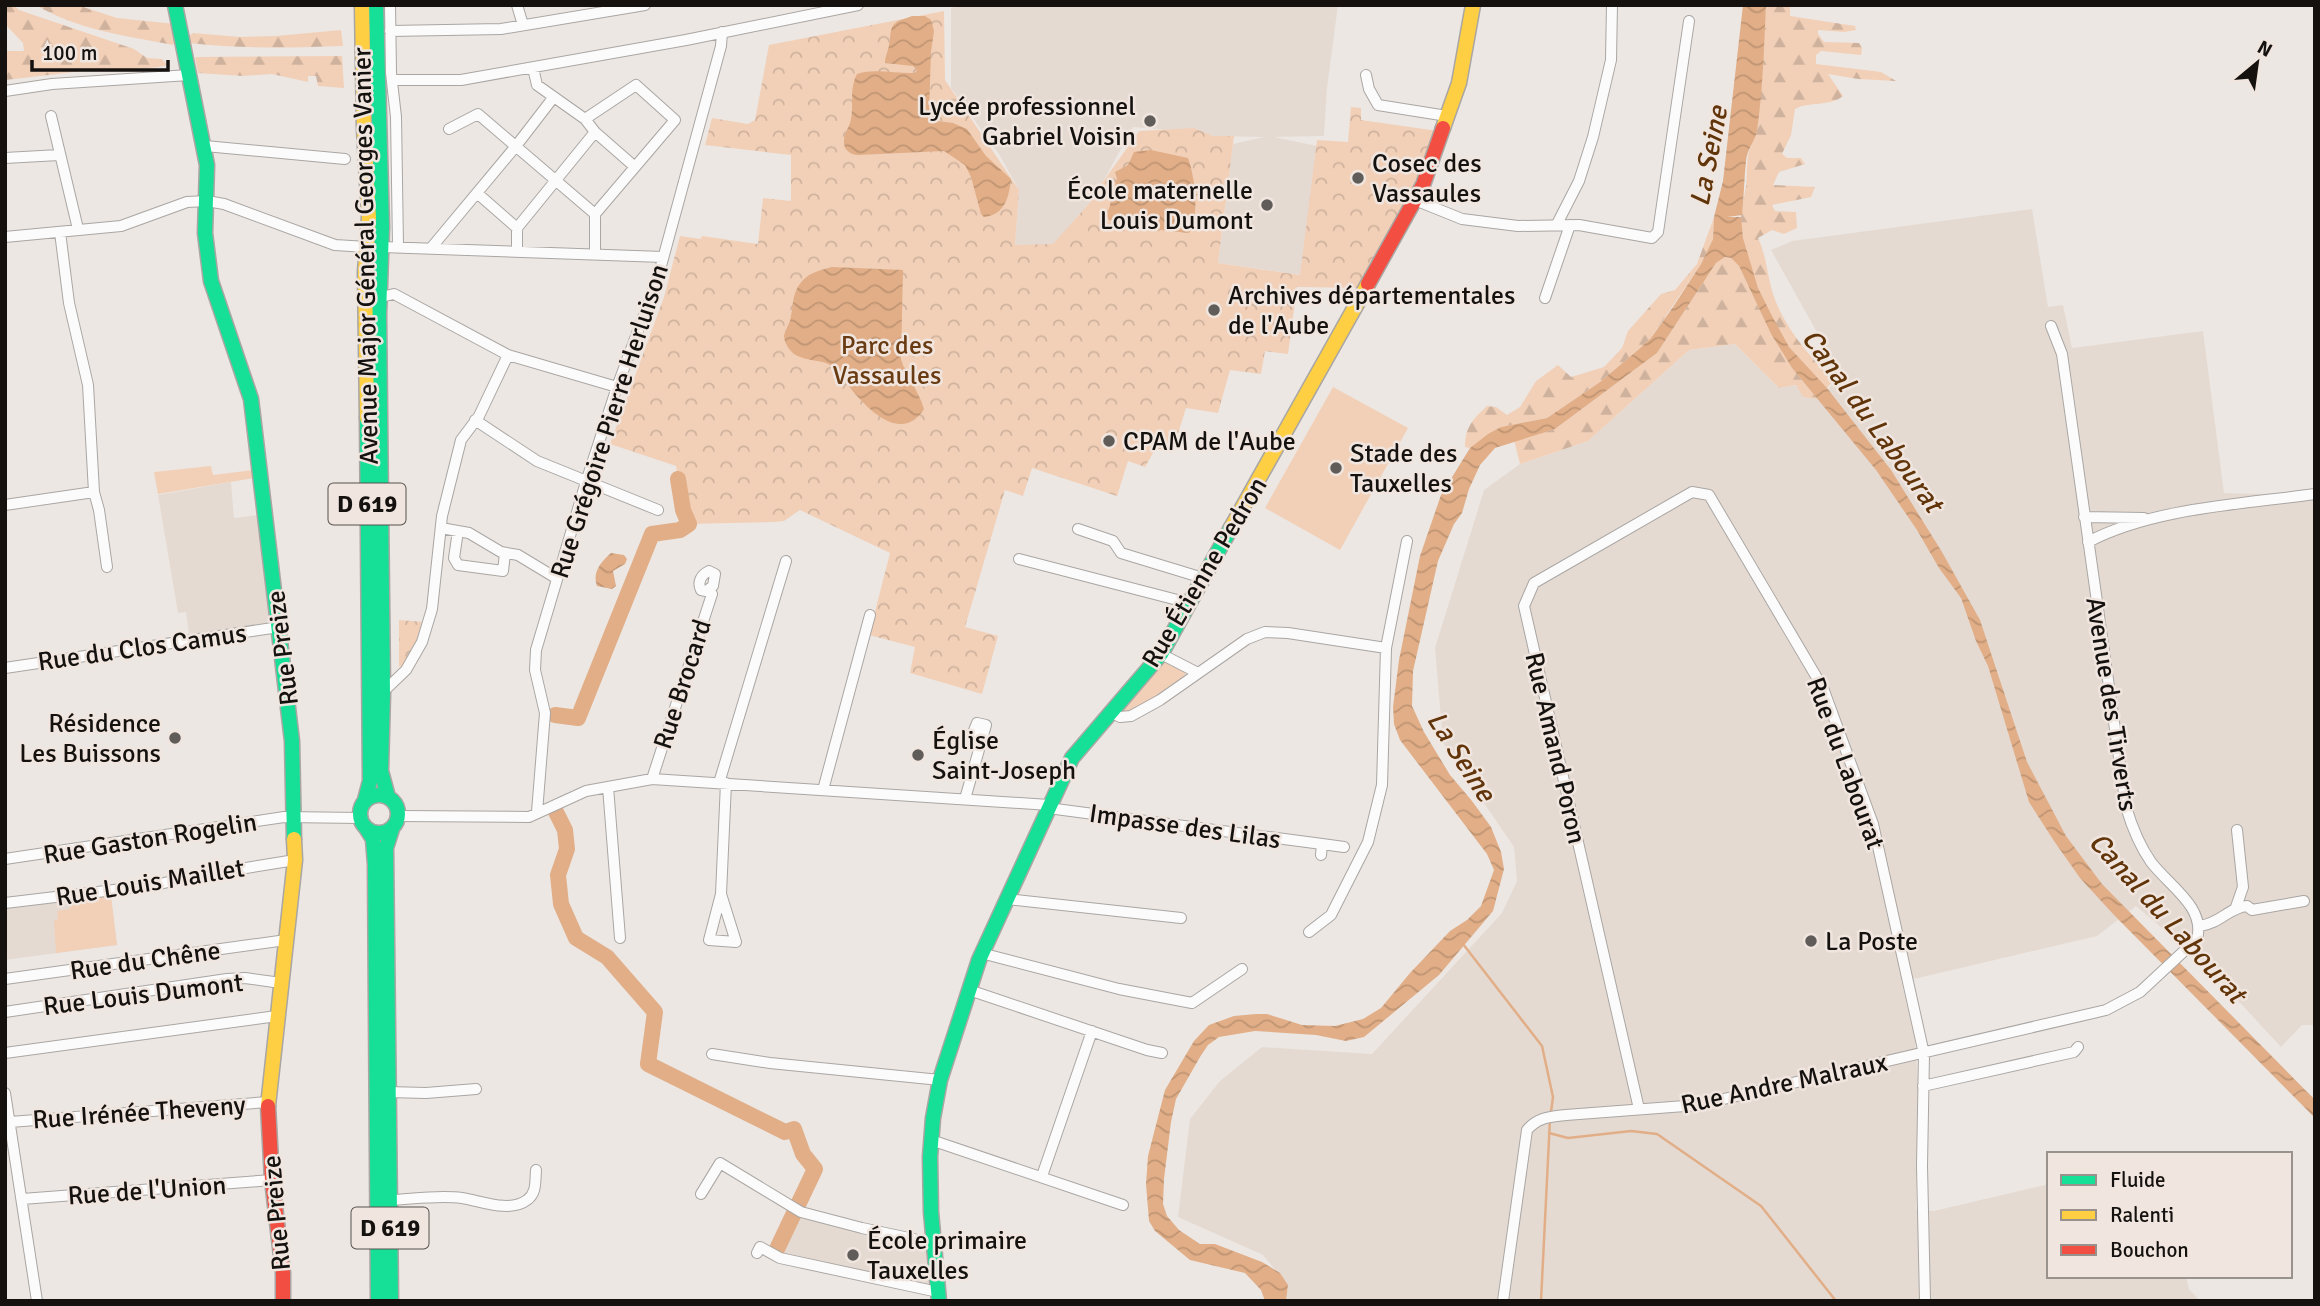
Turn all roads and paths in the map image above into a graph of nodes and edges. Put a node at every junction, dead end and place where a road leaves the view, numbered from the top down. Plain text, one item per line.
1 (175, 5) edge
2 (362, 5) edge
3 (376, 5) edge
4 (390, 5) edge
5 (517, 5) edge
6 (645, 5) edge
7 (858, 5) edge
8 (1473, 5) edge
9 (1612, 5) edge
10 (1689, 21) dead end
11 (523, 25) junction
12 (390, 31) junction
13 (722, 32) junction
14 (533, 68) junction
15 (189, 75) junction
16 (1366, 75) dead end
17 (392, 80) junction
18 (5, 91) edge
19 (553, 98) junction
20 (51, 116) dead end
21 (1447, 116) junction
22 (585, 119) junction
23 (449, 129) dead end
24 (595, 132) junction
25 (205, 146) junction
26 (516, 146) junction
27 (59, 155) junction
28 (5, 158) edge
29 (345, 159) dead end
30 (635, 167) junction
31 (557, 182) junction
32 (477, 193) junction
33 (1415, 200) junction
34 (207, 201) junction
35 (595, 215) junction
36 (1557, 224) junction
37 (1570, 225) junction
38 (517, 228) junction
39 (78, 229) junction
40 (60, 232) junction
41 (5, 237) edge
42 (398, 246) junction
43 (375, 247) junction
44 (431, 248) junction
45 (517, 251) junction
46 (595, 254) junction
47 (663, 257) junction
48 (382, 296) junction
49 (1545, 298) dead end
50 (2051, 326) dead end
51 (508, 355) junction
52 (617, 387) junction
53 (475, 420) junction
54 (586, 482) junction
55 (94, 492) junction
56 (2315, 494) edge
57 (1709, 495) joint
58 (5, 505) edge
59 (658, 510) dead end
60 (2084, 517) junction
61 (2148, 518) junction
62 (442, 528) junction
63 (1078, 529) dead end
64 (458, 531) junction
65 (1407, 541) dead end
66 (2088, 542) junction
67 (505, 552) junction
68 (1020, 559) dead end
69 (786, 561) dead end
70 (107, 567) dead end
71 (556, 578) junction
72 (1203, 578) junction
73 (709, 590) dead end
74 (1189, 603) junction
75 (870, 615) dead end
76 (279, 627) junction
77 (1386, 648) junction
78 (1161, 653) junction
79 (5, 668) edge
80 (1198, 673) junction
81 (383, 692) junction
82 (1110, 712) junction
83 (983, 737) dead end
84 (652, 779) junction
85 (723, 783) junction
86 (608, 787) junction
87 (823, 790) junction
88 (388, 797) junction
89 (965, 799) junction
90 (365, 800) junction
91 (1048, 806) junction
92 (537, 812) junction
93 (295, 817) junction
94 (395, 822) junction
95 (363, 823) junction
96 (2237, 830) dead end
97 (1344, 847) dead end
98 (5, 859) edge
99 (295, 860) junction
100 (721, 894) junction
101 (1006, 899) junction
102 (2304, 901) dead end
103 (5, 903) edge
104 (2236, 907) junction
105 (1181, 918) dead end
106 (2200, 926) junction
107 (1309, 932) dead end
108 (620, 938) dead end
109 (286, 940) junction
110 (981, 953) junction
111 (1242, 969) dead end
112 (5, 979) edge
113 (281, 983) junction
114 (969, 990) junction
115 (5, 1012) edge
116 (277, 1016) junction
117 (1092, 1031) junction
118 (2078, 1048) dead end
119 (5, 1053) edge
120 (1162, 1053) dead end
121 (712, 1054) dead end
122 (1924, 1054) junction
123 (940, 1080) junction
124 (1923, 1086) junction
125 (476, 1089) dead end
126 (388, 1092) junction
127 (5, 1093) edge
128 (268, 1102) junction
129 (1639, 1109) junction
130 (10, 1122) junction
131 (932, 1140) junction
132 (536, 1170) dead end
133 (1042, 1176) junction
134 (272, 1180) junction
135 (701, 1194) dead end
136 (22, 1199) junction
137 (390, 1200) junction
138 (1123, 1205) dead end
139 (932, 1243) junction
140 (757, 1253) dead end
141 (939, 1296) edge
142 (37, 1301) edge
143 (283, 1301) edge
144 (378, 1301) edge
145 (391, 1301) edge
146 (1503, 1301) edge
147 (1925, 1301) edge

1 - 15 street, Rue Preize
2 - 43 street, Avenue Major Général Georges Vanier / D 619
3 - 43 street, D 619
4 - 12 street
5 - 11 street
6 - 11 street
7 - 13 street
8 - 21 street, Rue Étienne Pedron
9 - 36 street
10 - 37 street
11 - 12 street
12 - 17 street
13 - 14 street
13 - 47 street, Rue Grégoire Pierre Herluison
14 - 17 street
14 - 19 street
15 - 18 street
15 - 25 street, Rue Preize
16 - 21 street
17 - 42 street
19 - 22 street
19 - 26 street
20 - 27 street
21 - 33 street, Rue Étienne Pedron
22 - 24 street
22 - 30 street
23 - 26 street
24 - 30 street
24 - 31 street
25 - 29 street
25 - 34 street, Rue Preize
26 - 31 street
26 - 32 street
27 - 28 street
27 - 39 street
30 - 35 street
31 - 35 street
31 - 38 street
32 - 38 street
32 - 44 street
33 - 36 street
33 - 72 street, Rue Étienne Pedron
34 - 39 street
34 - 43 street
34 - 76 street, Rue Preize
35 - 46 street
36 - 37 street
37 - 49 street
38 - 45 street
39 - 40 street
40 - 41 street
40 - 55 street
42 - 43 street
42 - 44 street
43 - 48 street, D 619
43 - 90 street, Avenue Major Général Georges Vanier / D 619
44 - 45 street
45 - 46 street
46 - 47 street
47 - 52 street, Rue Grégoire Pierre Herluison
48 - 51 street
48 - 81 street, D 619
50 - 60 street, Avenue des Tirverts
51 - 52 street
51 - 53 street
52 - 54 street, Rue Grégoire Pierre Herluison
53 - 54 street
53 - 62 street
54 - 59 street
54 - 71 street, Rue Grégoire Pierre Herluison
55 - 58 street
55 - 70 street
56 - 61 street
57 - 122 street, Rue du Labourat
57 - 129 street, Rue Amand Poron
60 - 61 street
60 - 66 street, Avenue des Tirverts
61 - 66 street
62 - 64 street
62 - 81 street
63 - 72 street
64 - 67 street
64 - 67 street
65 - 77 street
66 - 106 street, Avenue des Tirverts
67 - 71 street
68 - 74 street
69 - 85 street
71 - 92 street, Rue Grégoire Pierre Herluison
72 - 74 street, Rue Étienne Pedron
73 - 84 street, Rue Brocard
74 - 78 street, Rue Étienne Pedron
75 - 87 street
76 - 79 street, Rue du Clos Camus
76 - 93 street, Rue Preize
77 - 80 street
77 - 107 street
78 - 80 street
78 - 82 street, Rue Étienne Pedron
80 - 82 street
81 - 88 street, D 619
82 - 91 street, Rue Étienne Pedron
83 - 89 street
84 - 85 street, Rue Brocard
84 - 86 street, Rue Brocard
85 - 87 street, Rue Brocard
85 - 100 street
86 - 92 street, Rue Brocard
86 - 108 street
87 - 89 street, Rue Brocard
88 - 90 street
88 - 94 street
89 - 91 street, Rue Brocard
90 - 95 street
91 - 97 street, Impasse des Lilas
91 - 101 street, Rue Étienne Pedron
92 - 94 street, Rue Brocard
93 - 95 street
93 - 98 street, Rue Gaston Rogelin
93 - 99 street, Rue Preize
94 - 95 street
94 - 126 street, D 619
95 - 144 street, D 619
96 - 104 street
99 - 103 street, Rue Louis Maillet
99 - 109 street, Rue Preize
100 - 100 street
101 - 105 street
101 - 110 street, Rue Étienne Pedron
102 - 104 street
104 - 106 street
106 - 122 street
109 - 112 street, Rue du Chêne
109 - 113 street, Rue Preize
110 - 111 street
110 - 114 street, Rue Étienne Pedron
113 - 115 street, Rue Louis Dumont
113 - 116 street, Rue Preize
114 - 117 street
114 - 123 street, Rue Étienne Pedron
116 - 119 street
116 - 128 street, Rue Preize
117 - 120 street
117 - 133 street
118 - 124 street
121 - 123 street
122 - 124 street, Rue du Labourat
122 - 129 street, Rue Andre Malraux
123 - 131 street, Rue Étienne Pedron
124 - 147 street, Rue du Labourat
125 - 126 street
126 - 137 street, D 619
127 - 130 street
128 - 130 street, Rue Irénée Theveny
128 - 134 street, Rue Preize
129 - 146 street, Rue Andre Malraux
130 - 136 street
131 - 133 street
131 - 139 street, Rue Étienne Pedron
132 - 137 street
133 - 138 street
134 - 136 street, Rue de l'Union
134 - 143 street, Rue Preize
135 - 139 street
136 - 142 street
137 - 145 street, D 619
139 - 141 street, Rue Étienne Pedron
140 - 141 street

